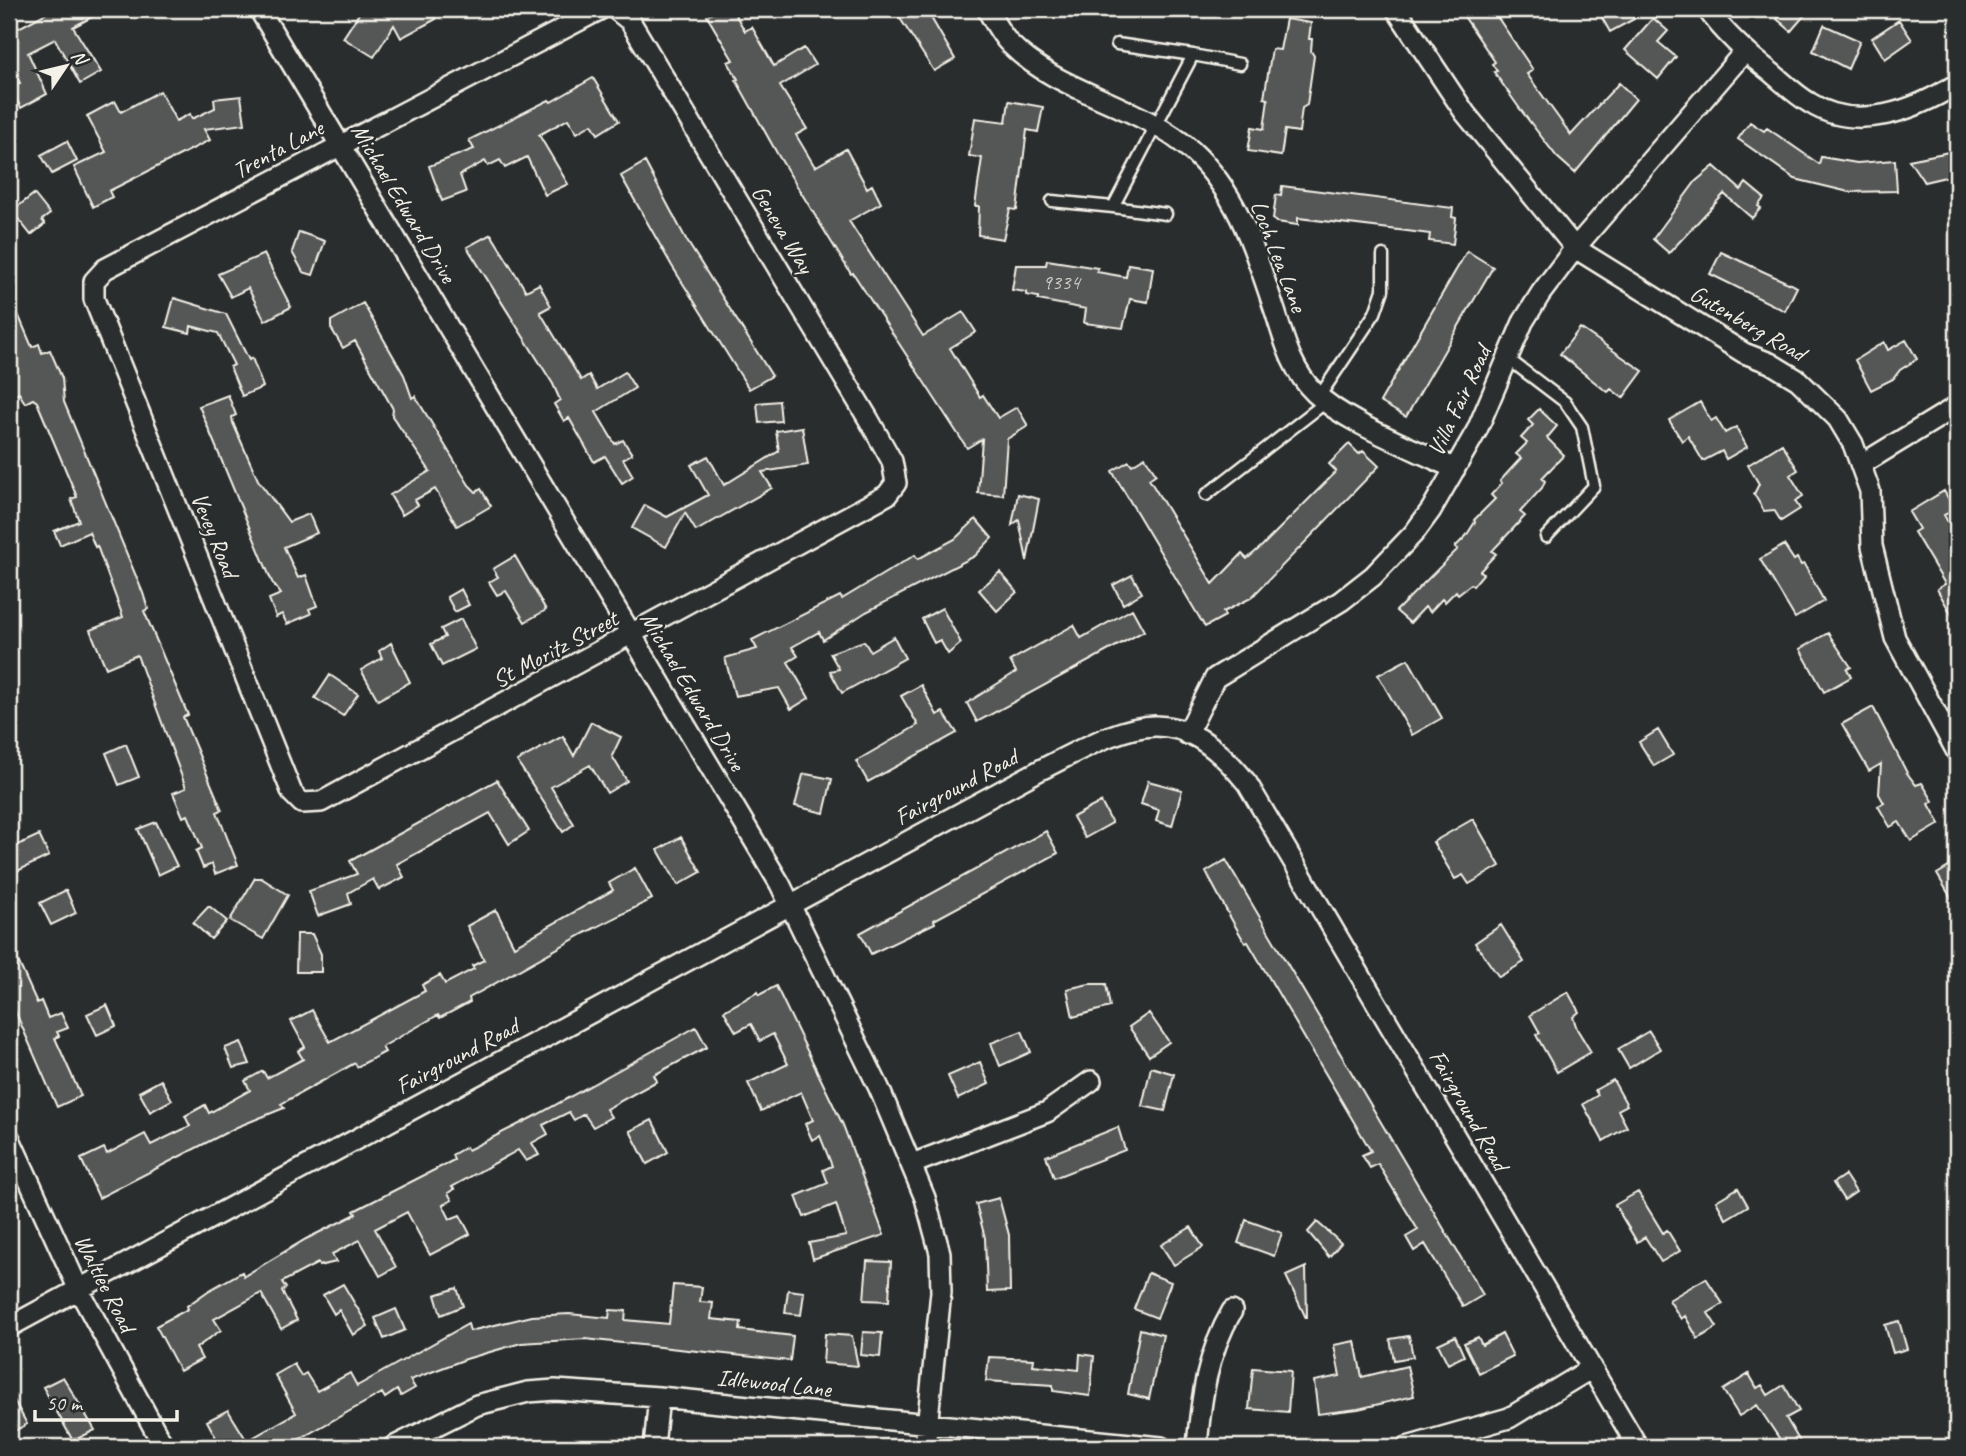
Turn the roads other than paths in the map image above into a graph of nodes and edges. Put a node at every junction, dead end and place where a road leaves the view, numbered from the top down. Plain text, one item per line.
1 (259, 9) edge
2 (601, 9) edge
3 (615, 9) edge
4 (987, 9) edge
5 (1396, 9) edge
6 (1707, 9) edge
7 (1117, 44) dead end
8 (1745, 51) junction
9 (1193, 55) junction
10 (1240, 64) dead end
11 (1957, 84) edge
12 (1155, 125) junction
13 (340, 144) junction
14 (1052, 201) dead end
15 (1112, 207) junction
16 (1166, 214) dead end
17 (1575, 248) junction
18 (1383, 255) dead end
19 (94, 281) joint
20 (1507, 358) junction
21 (1323, 399) junction
22 (1957, 406) edge
23 (1862, 464) junction
24 (1455, 468) junction
25 (896, 483) joint
26 (1206, 495) dead end
27 (1546, 537) dead end
28 (632, 636) junction
29 (1187, 734) junction
30 (1957, 752) edge
31 (302, 803) joint
32 (790, 906) junction
33 (1091, 1081) dead end
34 (9, 1137) edge
35 (912, 1164) junction
36 (79, 1290) junction
37 (1232, 1311) dead end
38 (9, 1327) edge
39 (1592, 1368) junction
40 (659, 1397) junction
41 (927, 1423) junction
42 (164, 1447) edge
43 (393, 1447) edge
44 (654, 1447) edge
45 (925, 1447) edge
46 (1161, 1447) edge
47 (1197, 1447) edge
48 (1410, 1447) edge
49 (1638, 1447) edge

1 - 13 street, Michael Edward Drive
2 - 13 street, Trenta Lane
3 - 25 street, Geneva Way
4 - 12 street, Loch Lea Lane
5 - 17 street, Gutenberg Road
6 - 8 street
7 - 9 lane
8 - 11 street
8 - 17 street, Villa Fair Road
9 - 10 lane
9 - 12 lane
12 - 15 lane
12 - 21 street, Loch Lea Lane
13 - 19 street, Trenta Lane
13 - 28 street, Michael Edward Drive
14 - 15 lane
15 - 16 lane
17 - 20 street, Villa Fair Road
17 - 23 street, Gutenberg Road
18 - 21 lane
19 - 31 street, Vevey Road
20 - 24 street, Villa Fair Road
20 - 27 lane
21 - 24 street, Loch Lea Lane
21 - 26 lane
22 - 23 street
23 - 30 street, Gutenberg Road
24 - 29 street, Villa Fair Road
25 - 28 street, St Moritz Street
28 - 31 street, St Moritz Street
28 - 32 street, Michael Edward Drive
29 - 32 street, Fairground Road
29 - 39 street, Fairground Road
32 - 35 street, Michael Edward Drive
32 - 36 street, Fairground Road
33 - 35 street
34 - 36 street, Waltlee Road
35 - 41 street, Michael Edward Drive
36 - 38 street, Fairground Road
36 - 42 street, Waltlee Road
37 - 47 street
39 - 48 street
39 - 49 street, Fairground Road
40 - 41 street, Idlewood Lane
40 - 43 street, Idlewood Lane
40 - 44 street
41 - 45 street, Michael Edward Drive
41 - 46 street, Idlewood Lane

